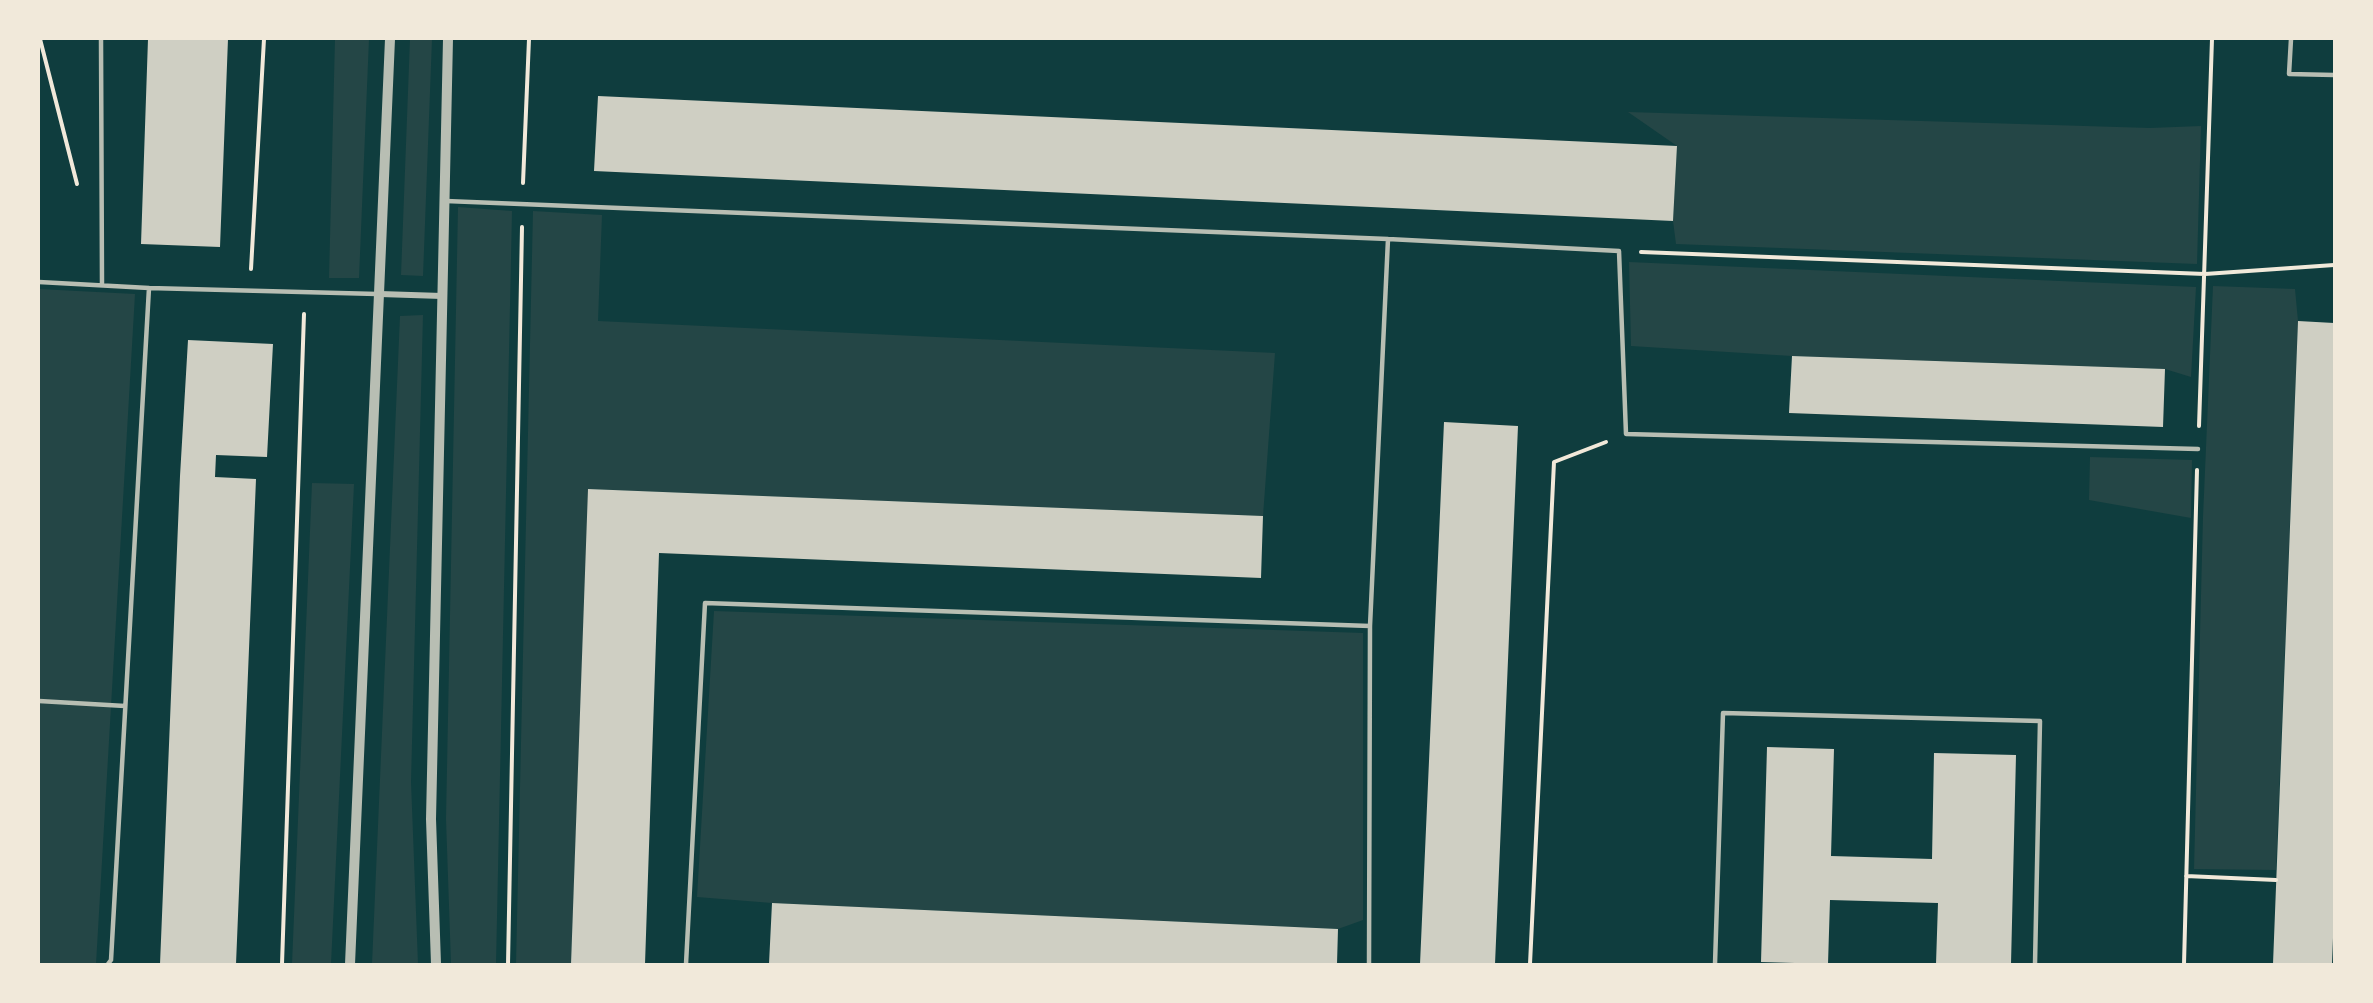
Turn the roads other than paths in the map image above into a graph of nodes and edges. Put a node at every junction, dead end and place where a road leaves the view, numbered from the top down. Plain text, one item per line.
1 (101, 39) edge
2 (390, 39) edge
3 (448, 39) edge
4 (2291, 39) edge
5 (2334, 75) edge
6 (445, 201) junction
7 (1388, 239) junction
8 (39, 282) edge
9 (102, 285) junction
10 (149, 288) junction
11 (380, 294) junction
12 (442, 296) junction
13 (2198, 449) road end
14 (1370, 626) junction
15 (39, 701) edge
16 (125, 706) junction
17 (108, 964) edge
18 (350, 964) edge
19 (436, 964) edge
20 (686, 964) edge
21 (1369, 964) edge
22 (1714, 964) edge
23 (2035, 964) edge

1 - 9 lane
2 - 11 street
3 - 6 street
4 - 5 lane
6 - 7 lane
6 - 12 street
7 - 13 lane
7 - 14 lane
8 - 9 lane
9 - 10 lane
10 - 11 lane
10 - 16 lane
11 - 12 street
11 - 18 street
12 - 19 street
14 - 20 lane
14 - 21 lane
15 - 16 lane
16 - 17 lane
22 - 23 lane

